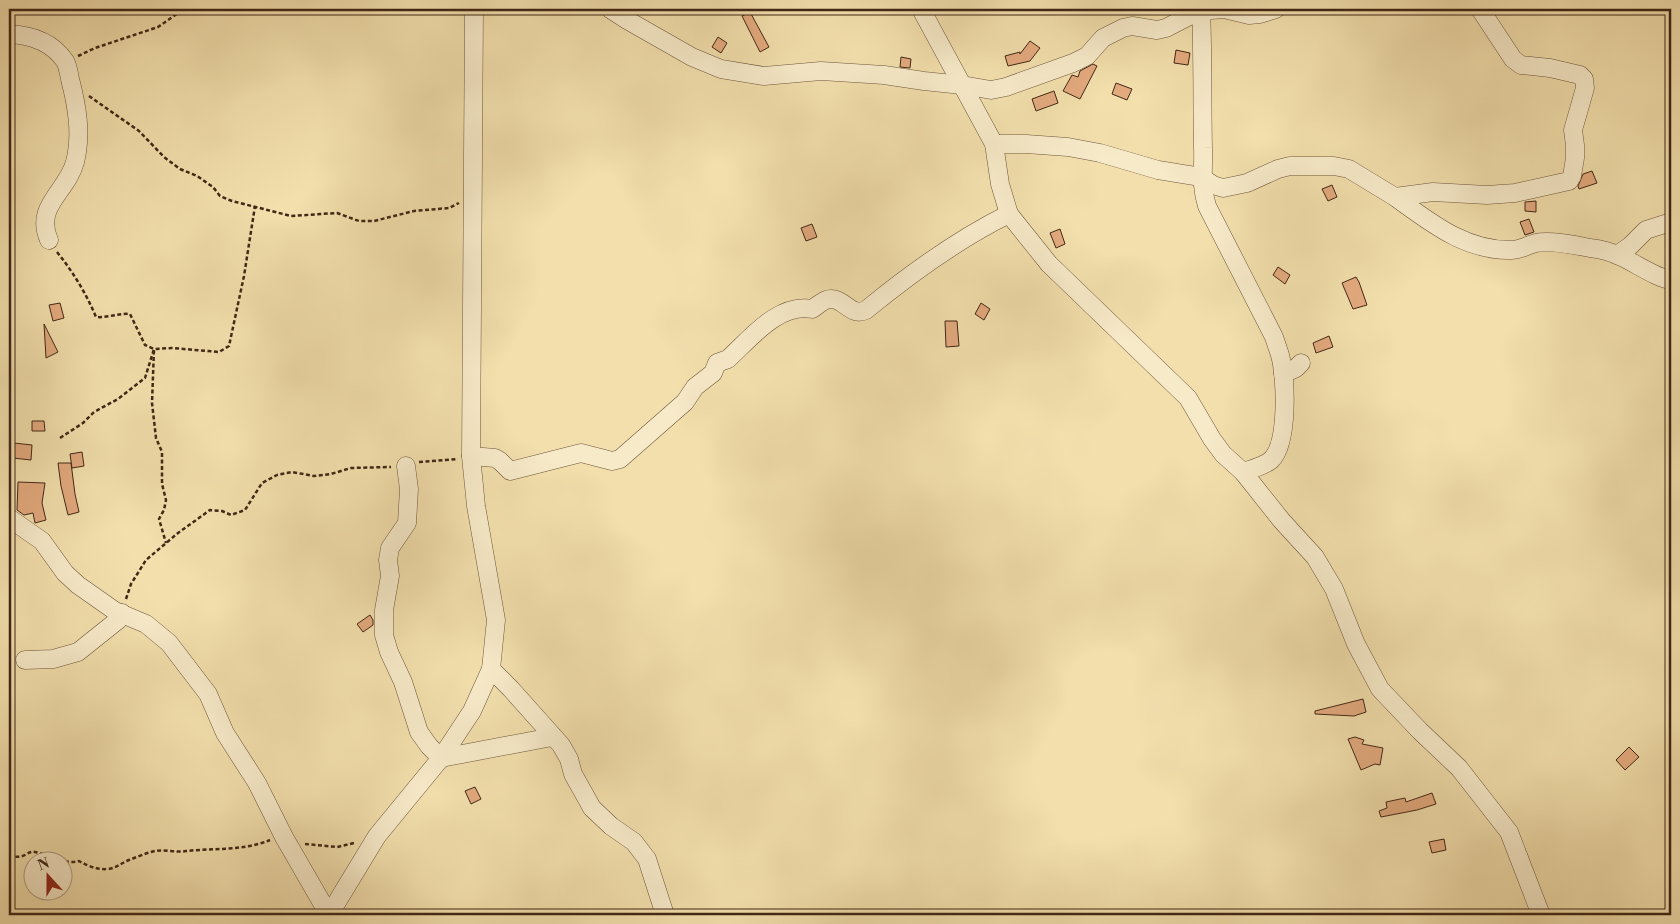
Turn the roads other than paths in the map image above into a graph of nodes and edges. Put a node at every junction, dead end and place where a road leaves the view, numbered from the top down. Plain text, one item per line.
1 (474, 9) edge
2 (610, 9) edge
3 (921, 9) edge
4 (1276, 9) edge
5 (1480, 9) edge
6 (1201, 10) edge
7 (9, 34) edge
8 (962, 85) junction
9 (994, 144) junction
10 (1201, 177) junction
11 (1395, 197) junction
12 (1009, 214) junction
13 (1671, 222) edge
14 (49, 240) road end
15 (1617, 254) junction
16 (1671, 280) edge
17 (1301, 363) dead end
18 (1283, 374) junction
19 (471, 456) junction
20 (406, 466) road end
21 (1243, 472) junction
22 (9, 518) edge
23 (122, 613) junction
24 (25, 660) dead end
25 (491, 669) junction
26 (552, 737) junction
27 (441, 758) junction
28 (329, 915) edge
29 (664, 915) edge
30 (1541, 915) edge

1 - 19 street
2 - 8 street
3 - 8 street
4 - 6 street
5 - 11 street
6 - 8 street
6 - 10 street
7 - 14 street
8 - 9 street
9 - 10 street
9 - 12 street
10 - 11 street
10 - 18 street
11 - 15 street
12 - 19 street
12 - 21 street
13 - 15 street
15 - 16 street
17 - 18 street
18 - 21 street
19 - 25 street
20 - 27 street
21 - 30 street
22 - 23 street
23 - 24 street
23 - 28 street
25 - 26 street
25 - 27 street
26 - 27 street
26 - 29 street
27 - 28 street

